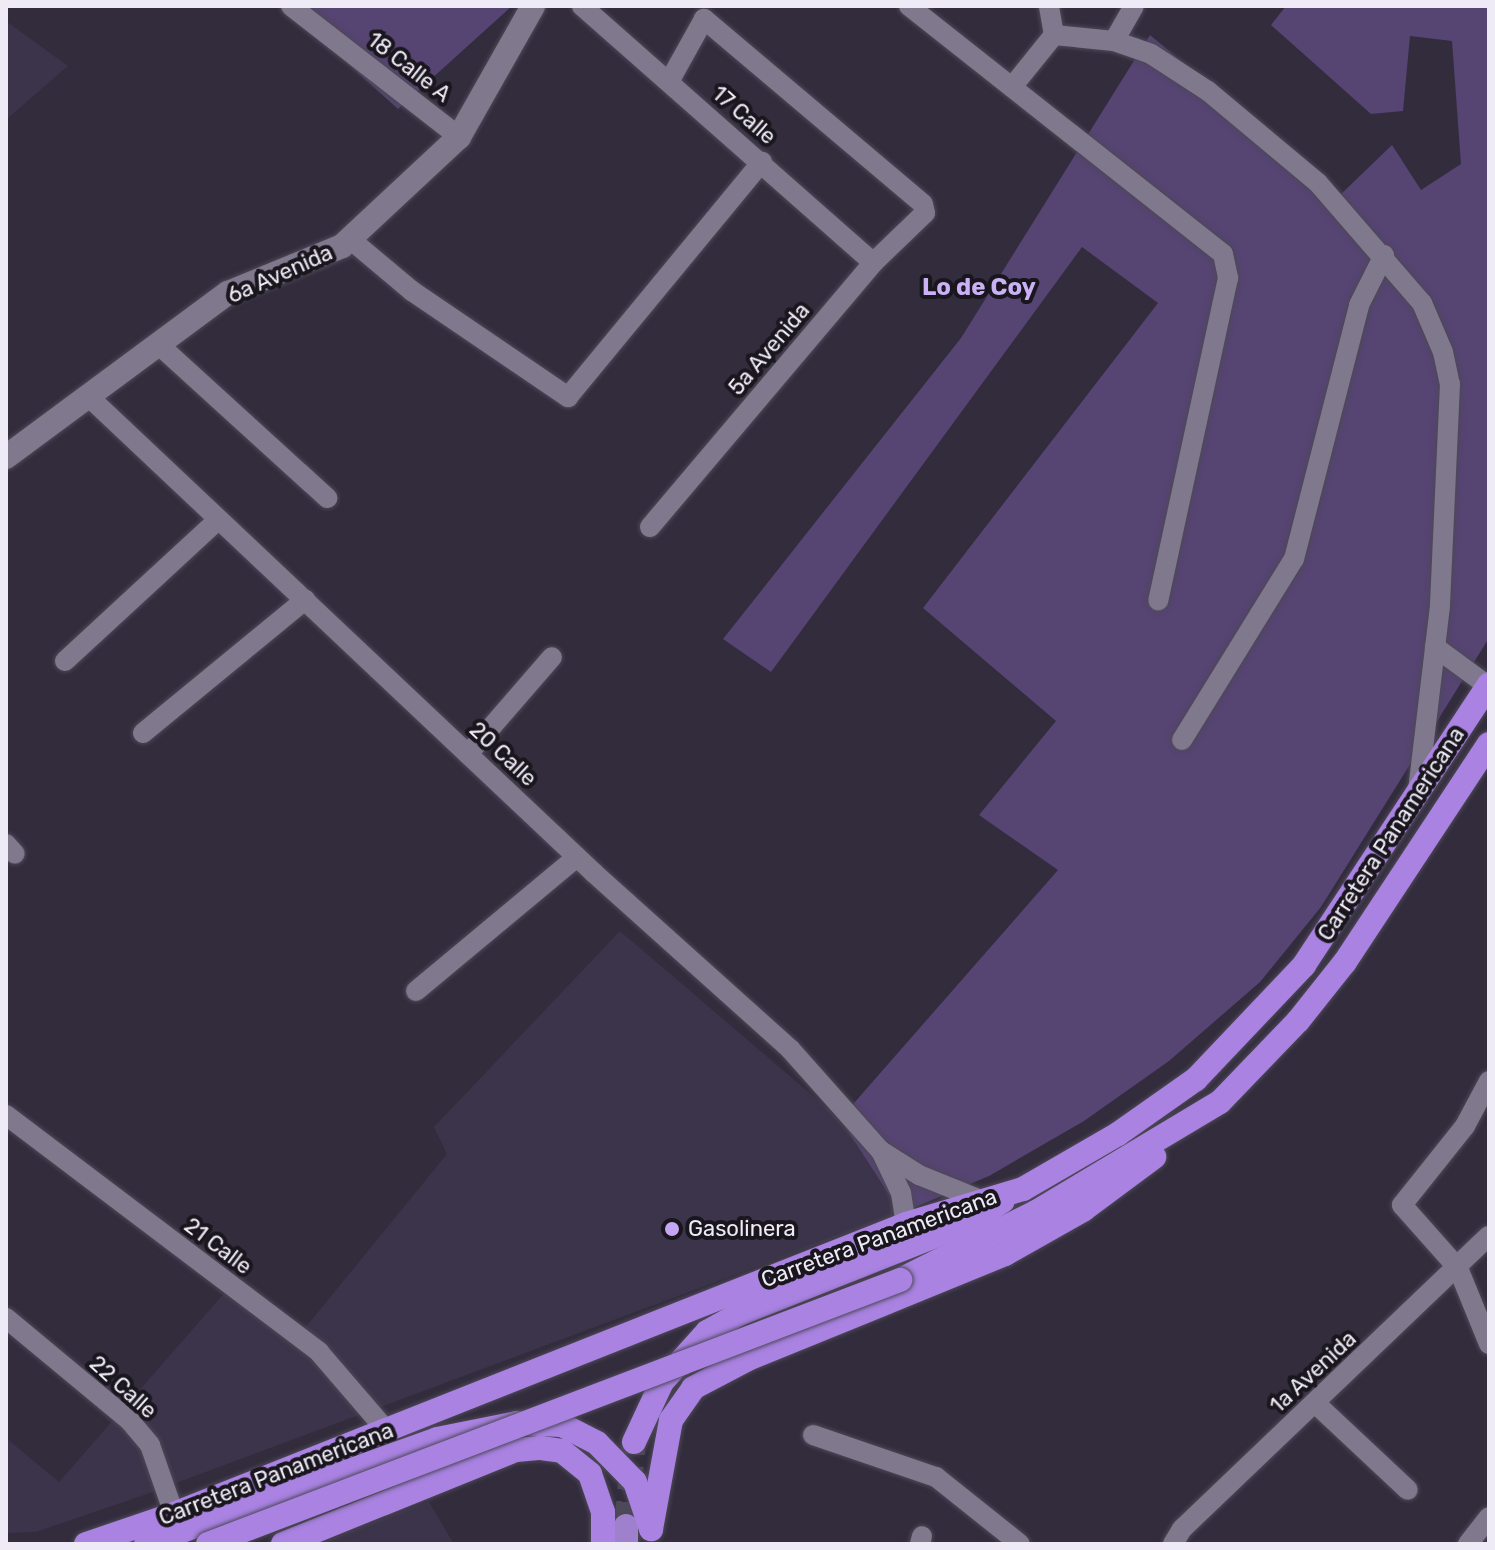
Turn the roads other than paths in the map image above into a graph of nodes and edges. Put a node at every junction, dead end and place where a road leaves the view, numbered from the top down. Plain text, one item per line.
1 (291, 6) edge
2 (533, 6) edge
3 (582, 6) edge
4 (909, 6) edge
5 (1049, 6) edge
6 (1134, 6) edge
7 (1054, 35) junction
8 (1114, 41) junction
9 (669, 82) junction
10 (1012, 87) junction
11 (459, 137) junction
12 (762, 162) junction
13 (350, 239) junction
14 (1384, 255) junction
15 (873, 263) junction
16 (158, 344) junction
17 (88, 396) junction
18 (6, 457) edge
19 (327, 498) dead end
20 (219, 519) junction
21 (650, 527) dead end
22 (305, 600) junction
23 (1158, 601) dead end
24 (1435, 647) junction
25 (552, 657) dead end
26 (65, 661) dead end
27 (1489, 685) edge
28 (143, 733) dead end
29 (1182, 740) dead end
30 (1489, 744) edge
31 (468, 754) junction
32 (1418, 793) junction
33 (577, 857) junction
34 (416, 991) dead end
35 (1489, 1081) edge
36 (6, 1115) edge
37 (1193, 1122) junction
38 (881, 1151) junction
39 (1023, 1189) junction
40 (978, 1199) junction
41 (906, 1224) junction
42 (1489, 1236) edge
43 (1458, 1268) junction
44 (6, 1318) edge
45 (1489, 1344) edge
46 (1315, 1403) junction
47 (387, 1431) junction
48 (813, 1435) dead end
49 (634, 1442) tunnel mouth
50 (1408, 1490) dead end
51 (174, 1514) junction
52 (1489, 1517) edge
53 (651, 1537) edge
54 (86, 1544) edge
55 (146, 1544) edge
56 (208, 1544) edge
57 (283, 1544) edge
58 (603, 1544) edge
59 (1020, 1544) edge
60 (1173, 1544) edge
61 (1468, 1544) edge

1 - 11 street, 18 Calle A
2 - 11 street, 6a Avenida
3 - 9 street, 17 Calle
4 - 10 street
5 - 7 street
6 - 8 street
7 - 8 street
7 - 10 street
8 - 14 street
9 - 12 street, 17 Calle
9 - 15 street, 5a Avenida
10 - 23 street
11 - 13 street, 6a Avenida
12 - 13 street
12 - 15 street, 17 Calle
13 - 16 street, 6a Avenida
14 - 24 street
14 - 29 street
15 - 21 street, 5a Avenida
16 - 17 street, 6a Avenida
16 - 19 street
17 - 18 street, 6a Avenida
17 - 20 street, 20 Calle
20 - 22 street, 20 Calle
20 - 26 street
22 - 28 street
22 - 31 street, 20 Calle
24 - 27 street
24 - 32 street
25 - 31 street
27 - 32 highway, Carretera Panamericana
30 - 37 highway, Carretera Panamericana
31 - 33 street, 20 Calle
32 - 39 highway, Carretera Panamericana
33 - 34 street
33 - 38 street, 20 Calle
35 - 43 street
36 - 47 street, 21 Calle
37 - 53 highway
37 - 56 highway, Carretera Panamericana, bridge
38 - 40 street, 20 Calle
38 - 41 street, 20 Calle
39 - 40 highway, Carretera Panamericana
39 - 49 highway
40 - 41 highway, Carretera Panamericana
41 - 47 highway, Carretera Panamericana
42 - 43 street, 1a Avenida
43 - 45 street
43 - 46 street, 1a Avenida
44 - 51 street, 22 Calle
46 - 50 street
46 - 60 street, 1a Avenida
47 - 51 highway, Carretera Panamericana
48 - 59 street
51 - 54 highway, Carretera Panamericana
52 - 61 street
53 - 55 highway
57 - 58 highway

